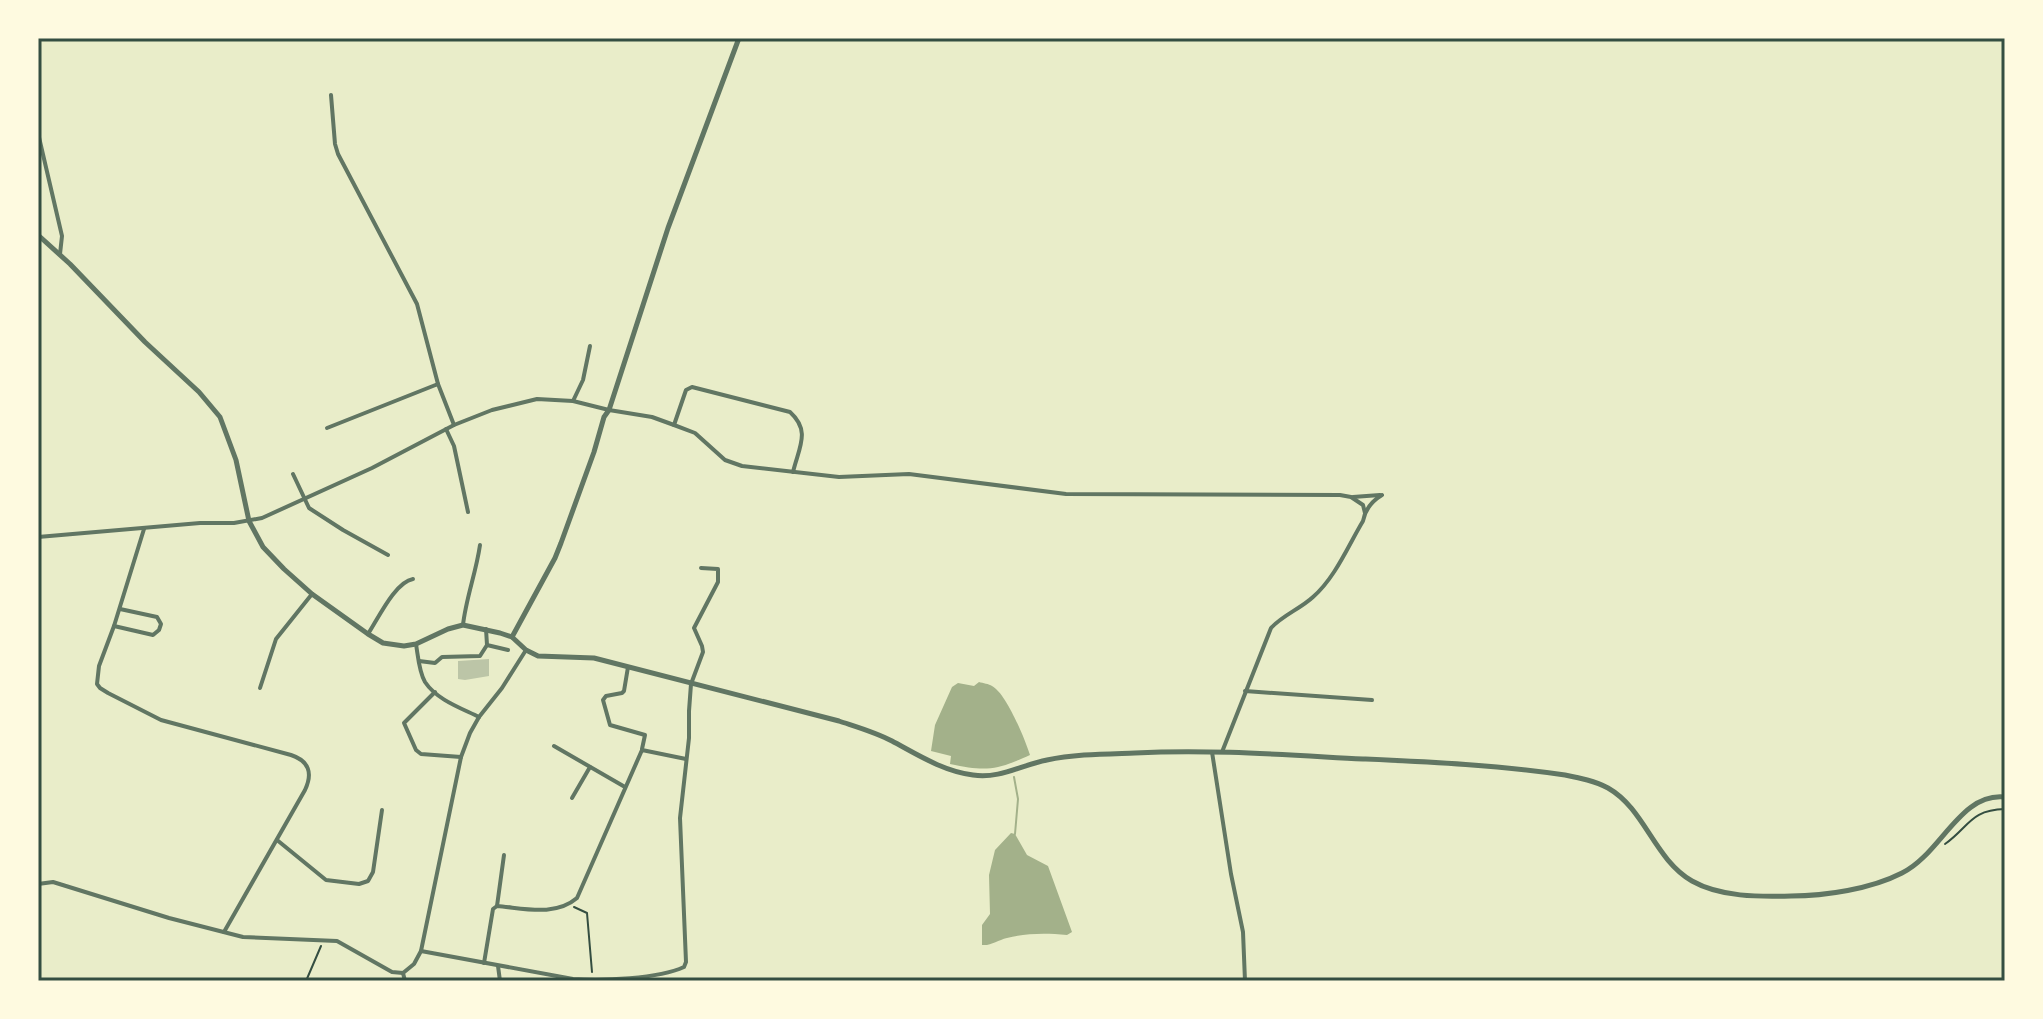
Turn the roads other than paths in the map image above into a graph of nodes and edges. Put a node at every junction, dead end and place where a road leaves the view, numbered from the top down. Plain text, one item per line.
1 (739, 38) edge
2 (331, 95) dead end
3 (38, 133) edge
4 (38, 235) edge
5 (60, 254) junction
6 (590, 346) dead end
7 (438, 384) junction
8 (573, 401) junction
9 (609, 410) junction
10 (454, 425) junction
11 (674, 425) junction
12 (327, 428) dead end
13 (446, 429) junction
14 (793, 473) junction
15 (293, 474) dead end
16 (1351, 497) junction
17 (305, 500) junction
18 (468, 512) dead end
19 (1365, 513) junction
20 (249, 521) junction
21 (144, 528) junction
22 (38, 537) edge
23 (480, 545) dead end
24 (388, 555) dead end
25 (701, 568) dead end
26 (413, 579) dead end
27 (312, 594) junction
28 (120, 609) junction
29 (463, 625) junction
30 (114, 626) junction
31 (486, 629) junction
32 (368, 634) junction
33 (512, 637) junction
34 (416, 644) junction
35 (487, 645) junction
36 (508, 650) dead end
37 (526, 650) junction
38 (419, 661) junction
39 (628, 667) junction
40 (691, 684) junction
41 (260, 688) dead end
42 (1245, 691) junction
43 (435, 692) junction
44 (1372, 700) dead end
45 (479, 717) junction
46 (554, 746) dead end
47 (642, 750) junction
48 (1212, 752) junction
49 (1222, 752) junction
50 (461, 757) junction
51 (686, 759) junction
52 (590, 767) junction
53 (626, 787) junction
54 (2005, 797) edge
55 (572, 798) dead end
56 (382, 810) dead end
57 (277, 840) junction
58 (504, 855) dead end
59 (38, 884) edge
60 (497, 906) junction
61 (224, 932) junction
62 (421, 951) junction
63 (484, 963) junction
64 (498, 966) junction
65 (403, 973) junction
66 (405, 981) edge
67 (500, 981) edge
68 (593, 981) edge
69 (1245, 981) edge

1 - 9 street
2 - 7 street
3 - 5 street
4 - 5 street
5 - 20 street
6 - 8 street
7 - 10 street
7 - 12 street
8 - 9 street
8 - 10 street
9 - 11 street
9 - 33 street
10 - 13 street
11 - 14 street
11 - 14 street
13 - 17 street
13 - 18 street
14 - 16 street
15 - 17 street
16 - 19 street
16 - 19 street
17 - 20 street
17 - 24 street
19 - 42 street
20 - 21 street
20 - 27 street
21 - 22 street
21 - 28 street
23 - 29 street
25 - 40 street
26 - 32 street
27 - 32 street
27 - 41 street
28 - 30 street
28 - 30 street
29 - 31 street
29 - 34 street
30 - 57 street
31 - 33 street
31 - 35 street
32 - 34 street
33 - 37 street
34 - 38 street
35 - 36 street
35 - 38 street
37 - 39 street
37 - 45 street
38 - 43 street
39 - 40 street
39 - 47 street
40 - 48 street
40 - 51 street
42 - 44 street
42 - 49 street
43 - 45 street
43 - 50 street
45 - 50 street
46 - 52 street
47 - 51 street
47 - 53 street
48 - 49 street
48 - 69 street
49 - 54 street
50 - 62 street
51 - 68 street
52 - 53 street
52 - 55 street
53 - 60 street
56 - 57 street
57 - 61 street
58 - 60 street
59 - 61 street
60 - 63 street
61 - 65 street
62 - 63 street
62 - 65 street
63 - 64 street
64 - 67 street
64 - 68 street
65 - 66 street

